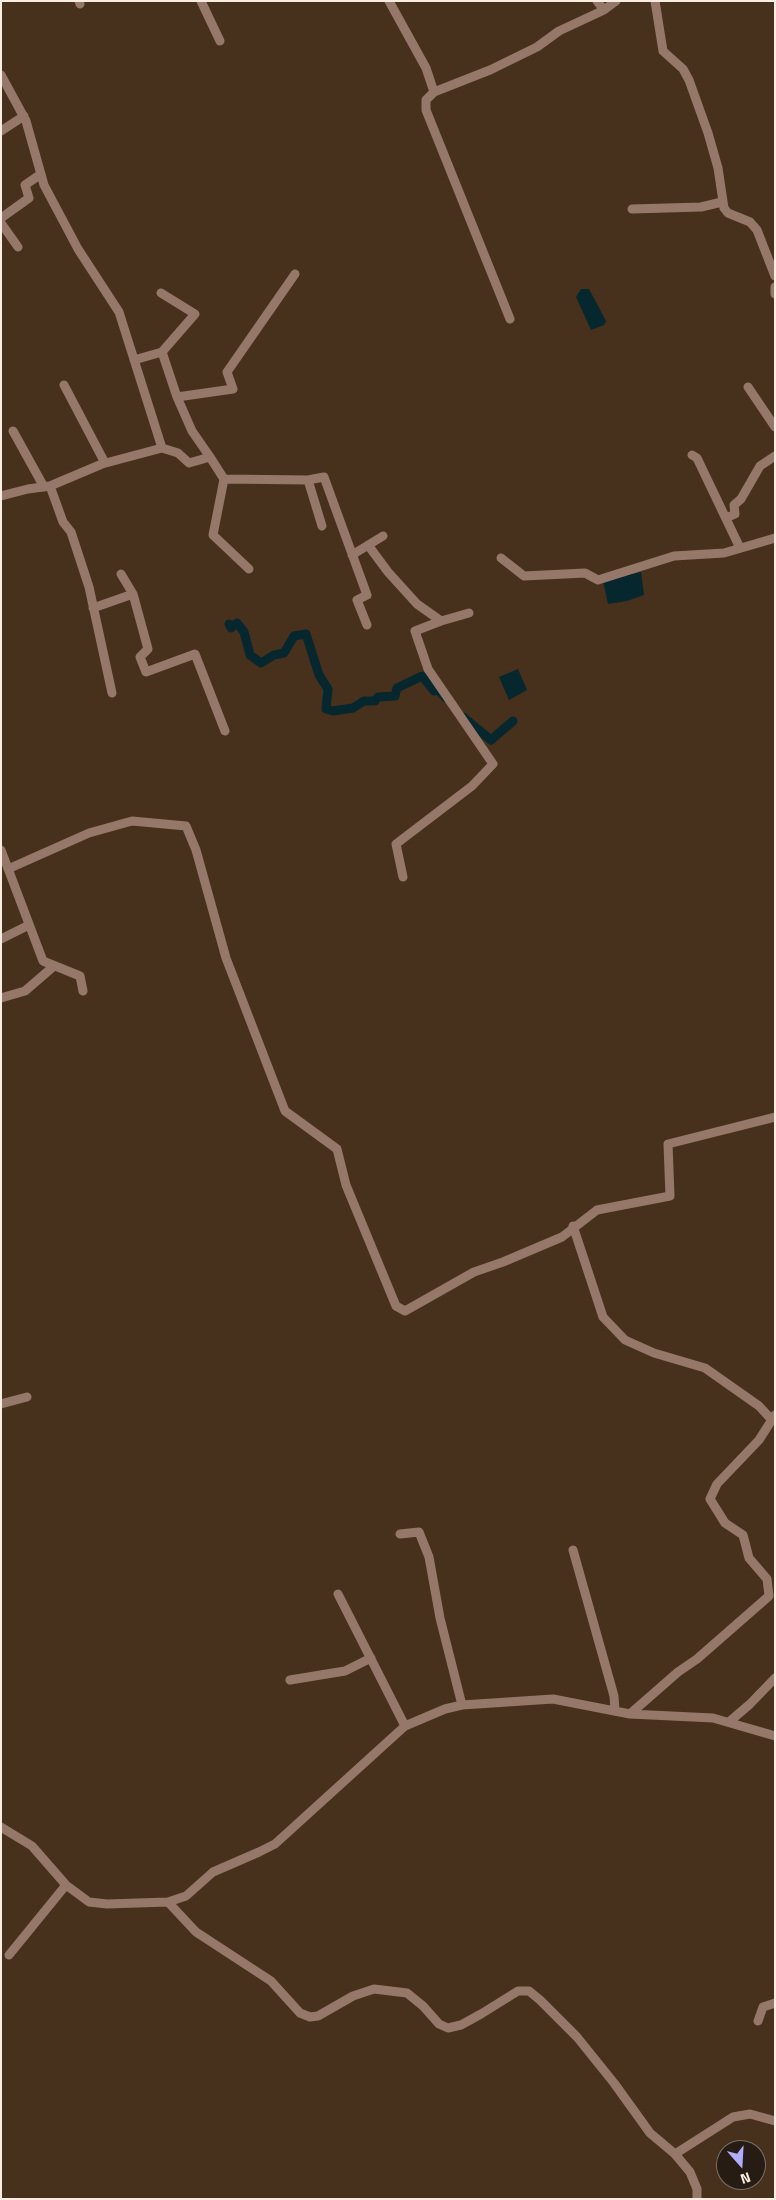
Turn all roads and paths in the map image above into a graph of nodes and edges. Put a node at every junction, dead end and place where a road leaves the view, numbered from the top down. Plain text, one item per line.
1 (201, 1) edge
2 (389, 1) edge
3 (597, 1) edge
4 (616, 1) edge
5 (655, 1) edge
6 (604, 10) junction
7 (220, 41) dead end
8 (1, 75) edge
9 (434, 92) junction
10 (24, 116) junction
11 (1, 131) edge
12 (41, 174) junction
13 (722, 202) junction
14 (632, 209) dead end
15 (1, 218) edge
16 (1, 223) edge
17 (18, 247) dead end
18 (294, 274) dead end
19 (775, 276) edge
20 (775, 287) edge
21 (160, 294) dead end
22 (775, 294) edge
23 (510, 319) dead end
24 (162, 352) junction
25 (134, 360) junction
26 (64, 386) dead end
27 (748, 387) dead end
28 (177, 397) junction
29 (775, 427) edge
30 (13, 431) dead end
31 (162, 448) junction
32 (692, 455) dead end
33 (775, 456) edge
34 (210, 457) junction
35 (105, 463) junction
36 (224, 479) junction
37 (308, 480) junction
38 (47, 487) junction
39 (1, 496) edge
40 (726, 518) junction
41 (322, 526) dead end
42 (383, 536) dead end
43 (775, 538) edge
44 (368, 545) junction
45 (740, 548) junction
46 (352, 555) junction
47 (501, 558) dead end
48 (249, 569) dead end
49 (121, 574) dead end
50 (133, 594) junction
51 (93, 608) junction
52 (470, 613) dead end
53 (441, 621) junction
54 (367, 625) dead end
55 (112, 693) dead end
56 (225, 730) dead end
57 (1, 850) edge
58 (8, 869) junction
59 (403, 877) dead end
60 (30, 925) junction
61 (1, 940) edge
62 (54, 966) junction
63 (83, 991) dead end
64 (1, 998) edge
65 (775, 1117) edge
66 (573, 1226) junction
67 (27, 1397) dead end
68 (1, 1404) edge
69 (773, 1417) edge
70 (400, 1534) dead end
71 (573, 1550) dead end
72 (338, 1594) dead end
73 (371, 1658) junction
74 (775, 1678) edge
75 (290, 1680) dead end
76 (462, 1705) junction
77 (615, 1710) junction
78 (630, 1714) junction
79 (729, 1722) junction
80 (405, 1726) junction
81 (775, 1736) edge
82 (1, 1827) edge
83 (66, 1885) junction
84 (168, 1902) junction
85 (9, 1955) dead end
86 (775, 2003) edge
87 (758, 2021) dead end
88 (775, 2121) edge
89 (675, 2154) junction
90 (698, 2199) edge

1 - 7 street
2 - 9 street
3 - 6 street
4 - 6 street
5 - 13 street
6 - 9 street
8 - 10 street
9 - 23 street
10 - 11 street
10 - 12 street
12 - 15 street
12 - 25 street
13 - 14 street
13 - 19 street
16 - 17 street
18 - 28 street
20 - 22 street
21 - 24 street
24 - 25 street
24 - 28 street
25 - 31 street
26 - 35 street
27 - 29 street
28 - 34 street
30 - 38 street
31 - 34 street
31 - 35 street
32 - 40 street
33 - 40 street
34 - 36 street
35 - 38 street
36 - 37 street
36 - 48 street
37 - 41 street
37 - 46 street
38 - 39 street
38 - 51 street
40 - 45 street
42 - 44 street
43 - 45 street
44 - 46 street
44 - 53 street
45 - 47 street
46 - 54 street
49 - 50 street
50 - 51 street
50 - 56 street
51 - 55 street
52 - 53 street
53 - 59 street
57 - 58 street
58 - 60 street
58 - 66 street
60 - 61 street
60 - 62 street
62 - 63 street
62 - 64 street
65 - 66 street
66 - 69 street
67 - 68 street
69 - 78 street
70 - 76 street
71 - 77 street
72 - 73 street
73 - 75 street
73 - 80 street
74 - 79 street
76 - 77 street
76 - 80 street
77 - 78 street
78 - 79 street
79 - 81 street
80 - 84 street
82 - 83 street
83 - 84 street
83 - 85 street
84 - 89 street
86 - 87 street
88 - 89 street
89 - 90 street

